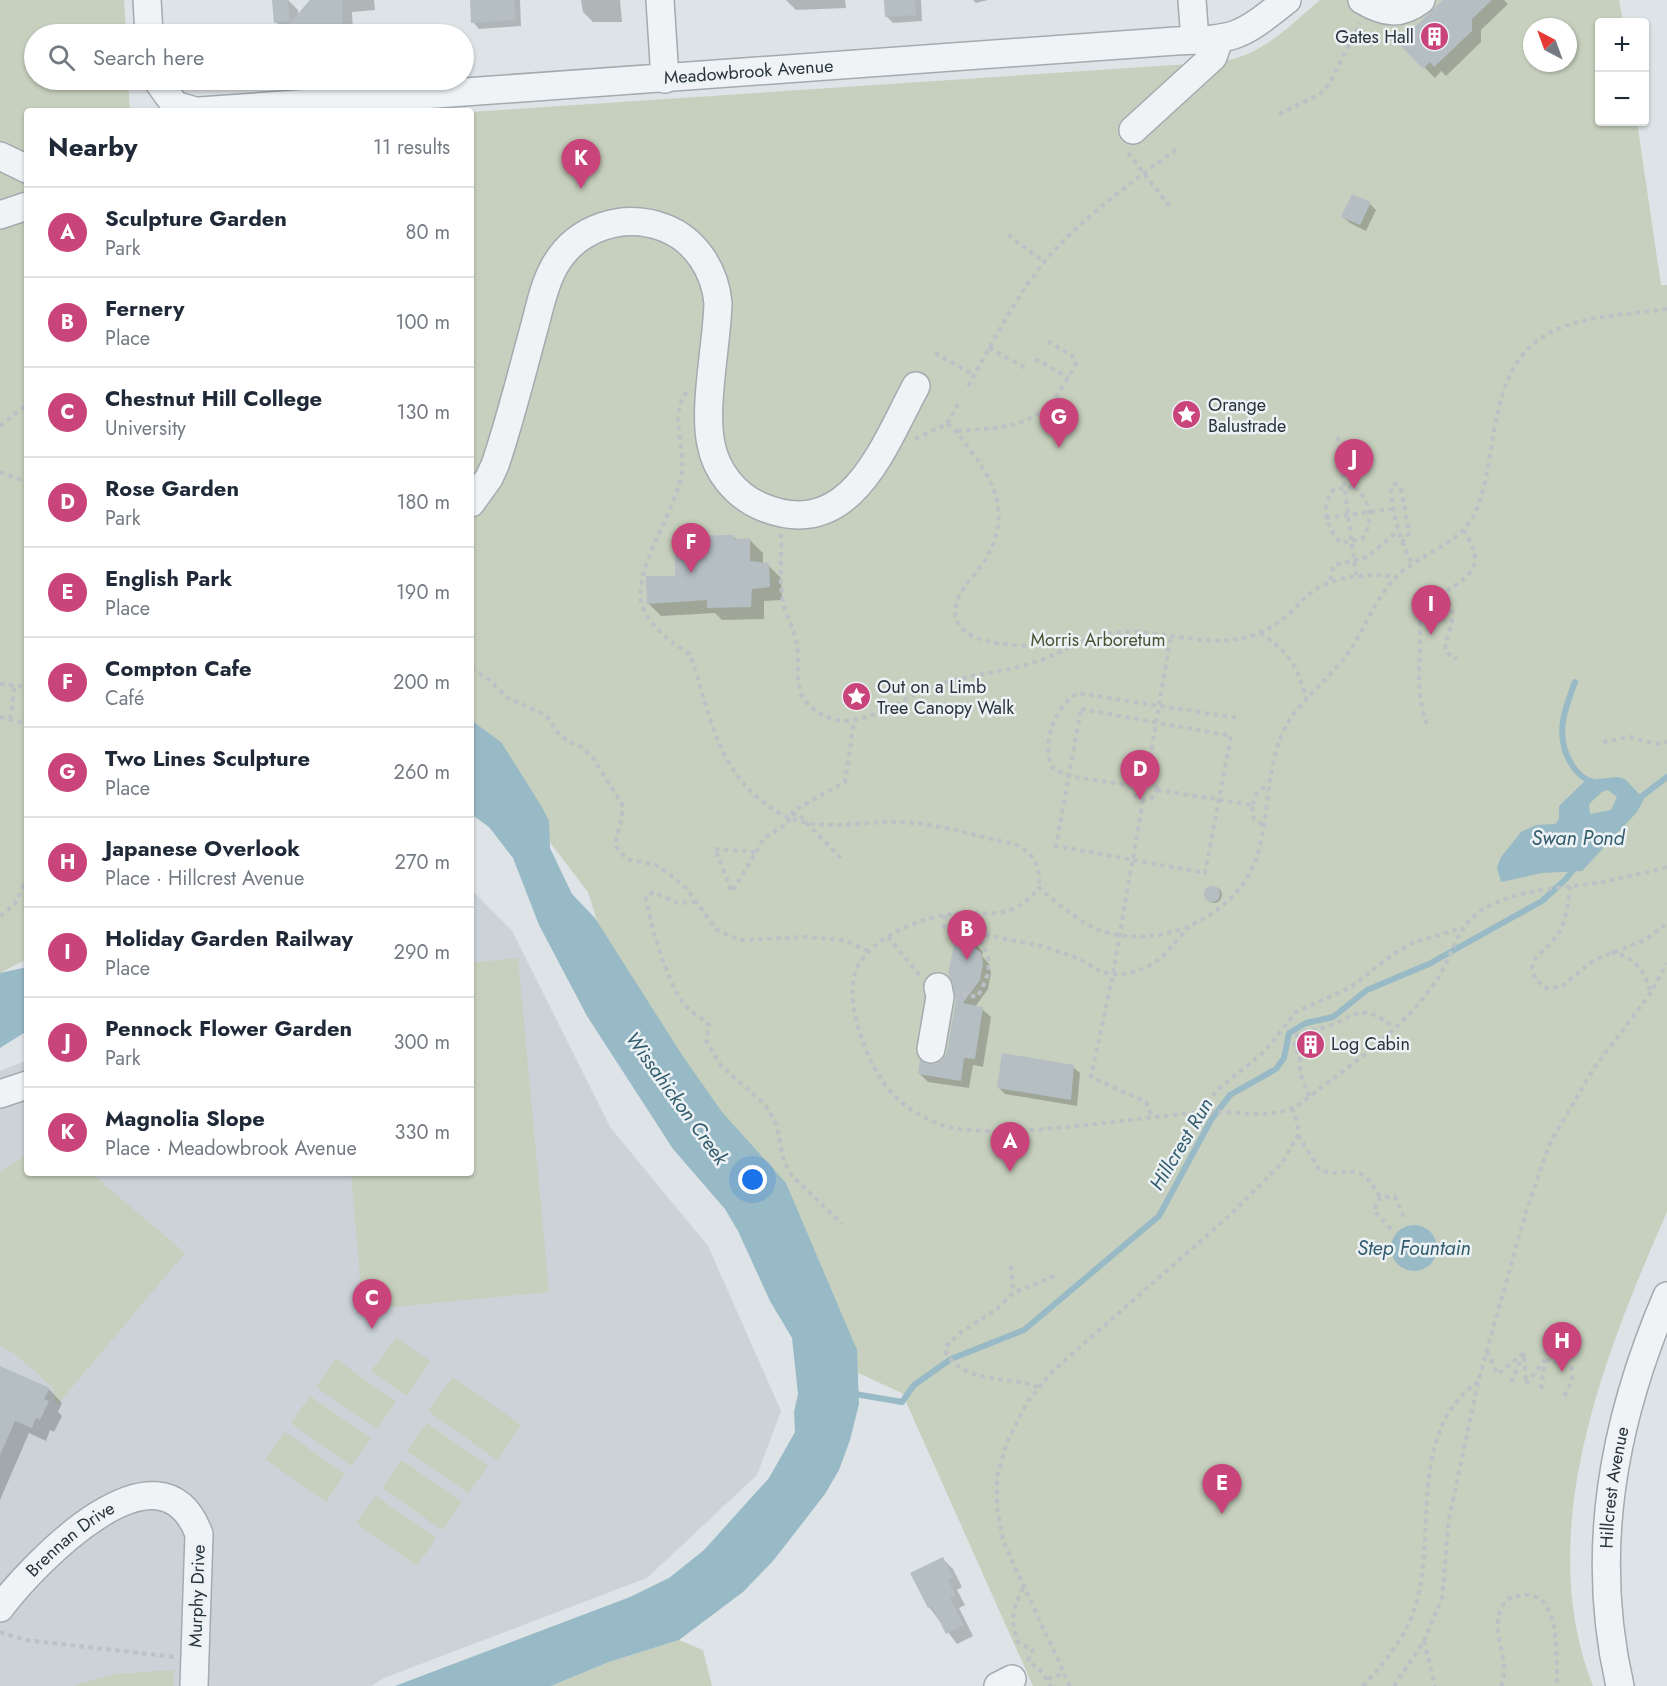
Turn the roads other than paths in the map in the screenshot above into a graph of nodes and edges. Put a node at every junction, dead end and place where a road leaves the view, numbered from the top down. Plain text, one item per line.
1 (147, 0) edge
2 (660, 0) edge
3 (1192, 0) edge
4 (1287, 0) edge
5 (1421, 0) edge
6 (1369, 4) edge
7 (148, 24) edge
8 (1207, 40) junction
9 (665, 79) junction
10 (164, 90) edge
11 (185, 108) edge
12 (244, 108) edge
13 (1133, 130) dead end
14 (0, 156) edge
15 (24, 168) edge
16 (24, 207) edge
17 (0, 215) edge
18 (916, 386) dead end
19 (474, 498) edge
20 (938, 987) dead end
21 (932, 1049) dead end
22 (24, 1086) edge
23 (0, 1094) edge
24 (1667, 1296) edge
25 (155, 1494) joint
26 (0, 1608) edge
27 (194, 1686) edge
28 (1620, 1686) edge

1 - 7 street
2 - 9 street
3 - 8 street
4 - 8 street, Meadowbrook Avenue
5 - 6 street
8 - 9 street, Meadowbrook Avenue
8 - 13 street
9 - 12 street, Meadowbrook Avenue
10 - 11 street
14 - 15 street
16 - 17 street
18 - 19 street
20 - 21 street
22 - 23 street
24 - 28 street, Hillcrest Avenue
25 - 26 street, Brennan Drive
25 - 27 street, Murphy Drive

